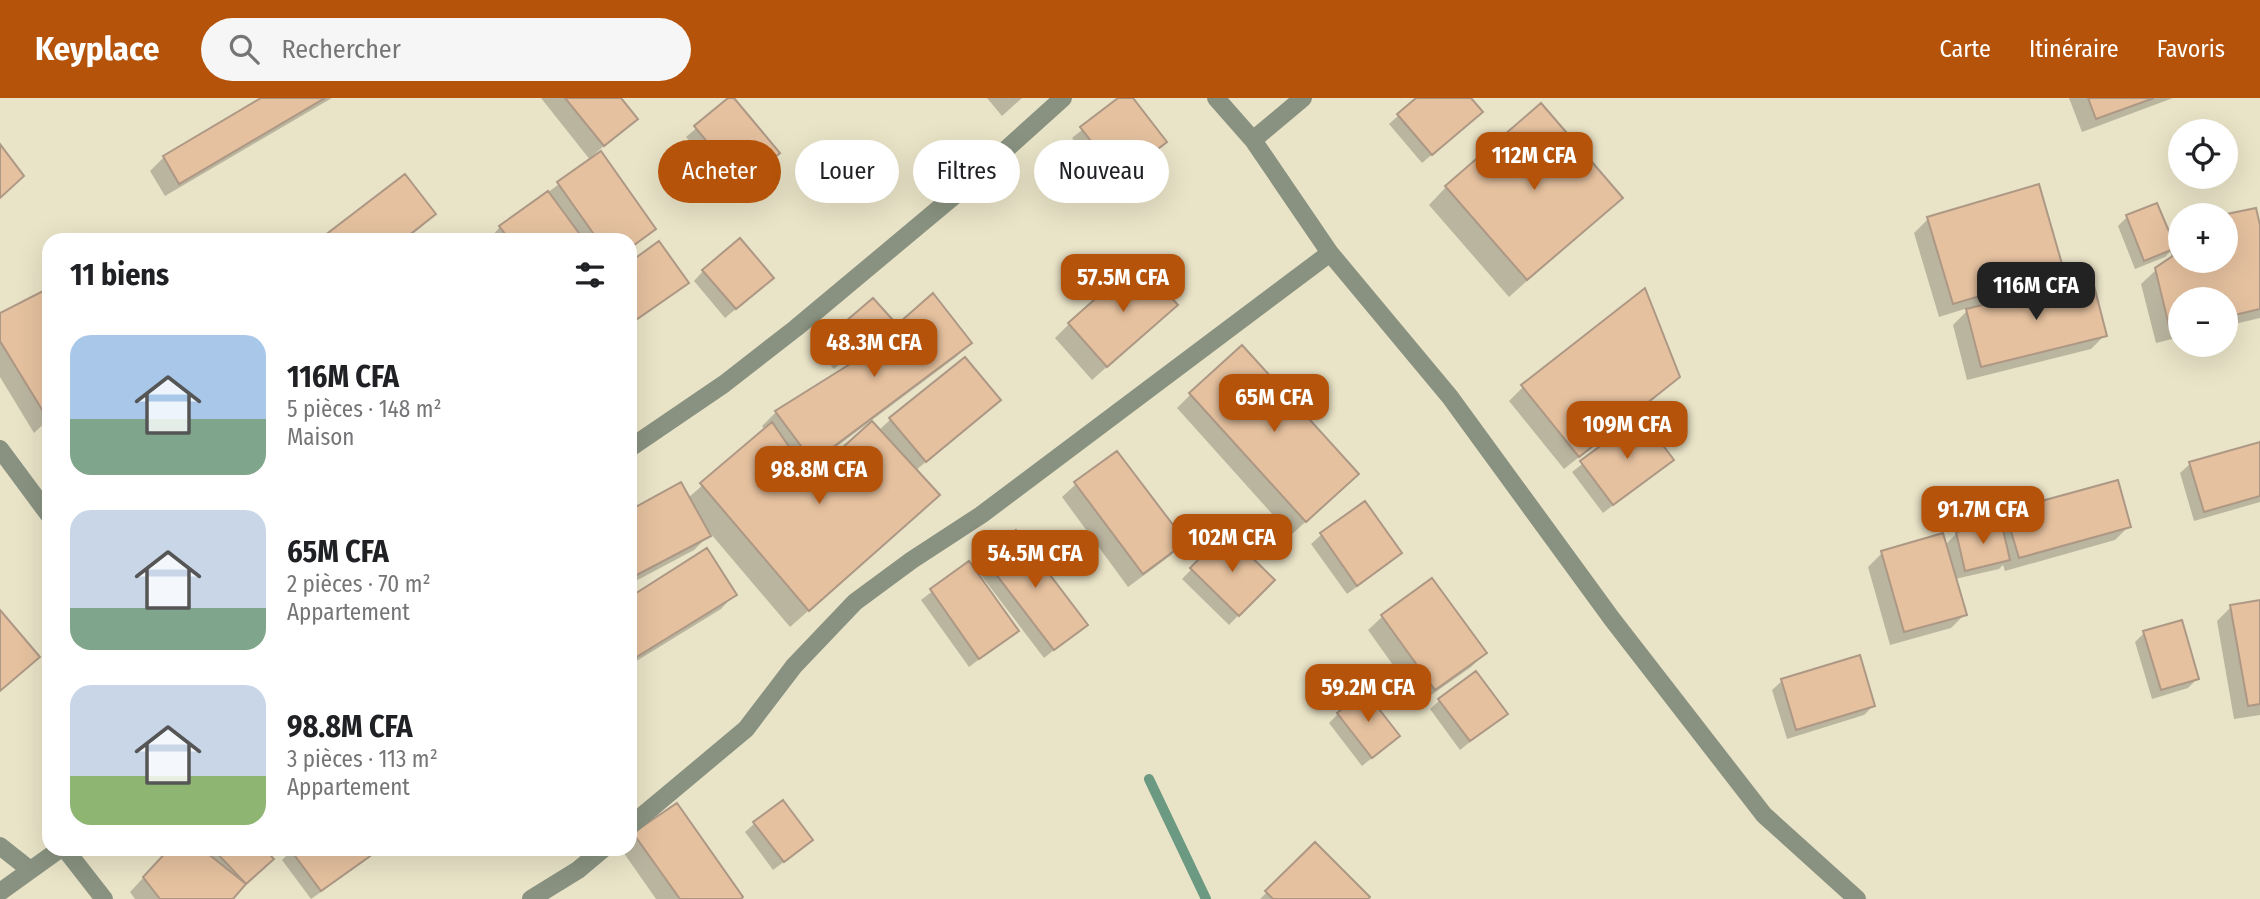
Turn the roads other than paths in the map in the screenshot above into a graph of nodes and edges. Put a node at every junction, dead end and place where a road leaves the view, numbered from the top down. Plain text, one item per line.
1 (1063, 98) edge
2 (1216, 98) edge
3 (1303, 98) edge
4 (1253, 140) junction
5 (1330, 253) junction
6 (637, 443) edge
7 (0, 449) edge
8 (42, 506) edge
9 (637, 820) edge
10 (0, 846) edge
11 (51, 856) edge
12 (69, 856) edge
13 (595, 856) edge
14 (29, 869) junction
15 (0, 892) edge
16 (104, 899) edge
17 (531, 899) edge
18 (1857, 899) edge

1 - 6 street
2 - 4 street
3 - 4 street
4 - 5 street
5 - 9 street
5 - 18 street
7 - 8 street
10 - 14 street
11 - 14 street
12 - 16 street
13 - 17 street
14 - 15 street

